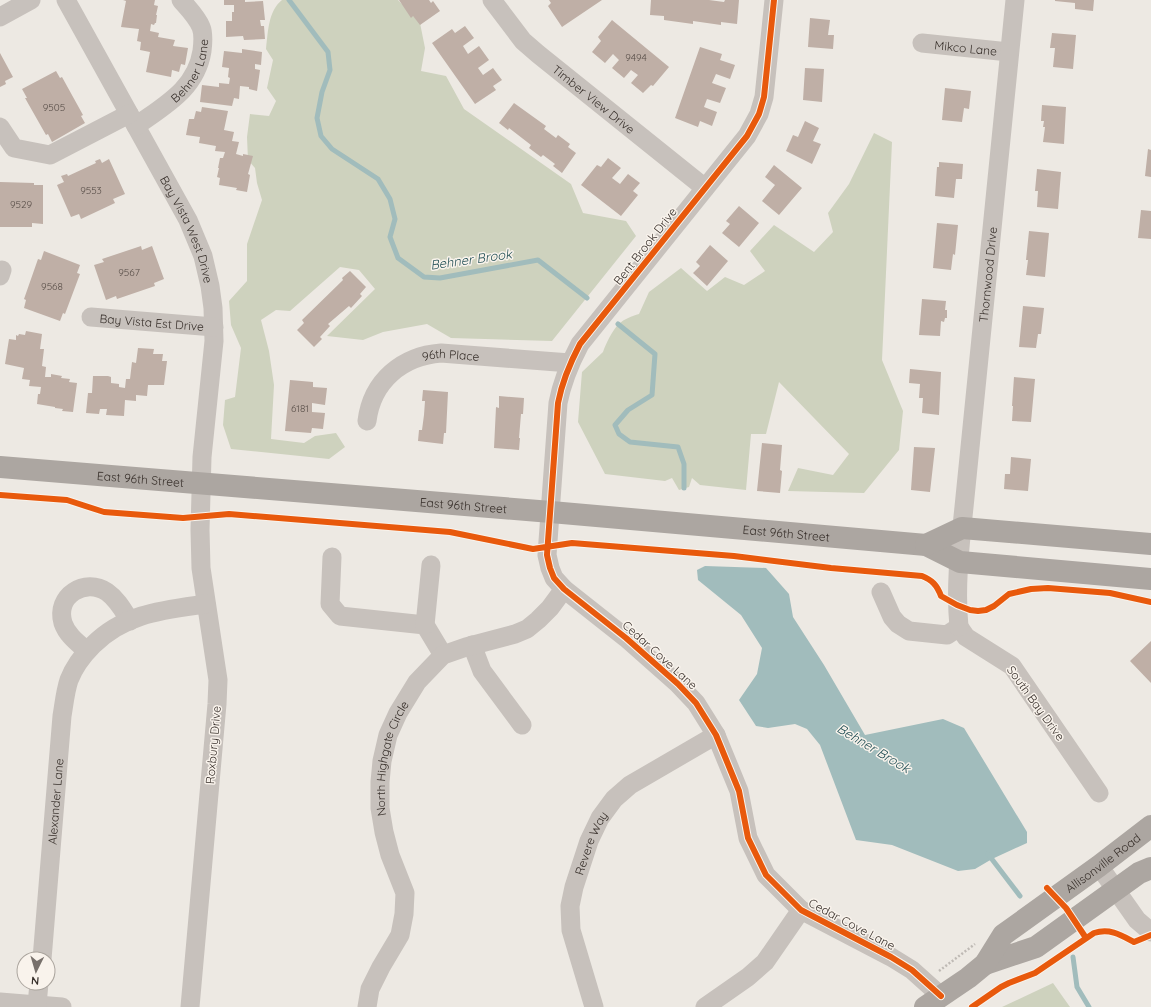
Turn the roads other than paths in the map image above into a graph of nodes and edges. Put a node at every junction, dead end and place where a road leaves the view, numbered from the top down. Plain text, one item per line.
1 (31, 0) edge
2 (66, 0) edge
3 (181, 0) edge
4 (492, 0) edge
5 (774, 0) edge
6 (1015, 0) edge
7 (0, 17) edge
8 (922, 43) dead end
9 (1009, 52) junction
10 (133, 120) junction
11 (0, 127) edge
12 (705, 188) junction
13 (91, 317) dead end
14 (214, 327) junction
15 (570, 363) junction
16 (367, 421) dead end
17 (0, 466) edge
18 (201, 483) junction
19 (551, 512) junction
20 (1151, 544) edge
21 (926, 545) junction
22 (961, 546) junction
23 (332, 557) dead end
24 (431, 565) dead end
25 (1141, 578) edge
26 (1151, 588) edge
27 (564, 589) junction
28 (881, 592) dead end
29 (206, 604) junction
30 (130, 620) junction
31 (425, 625) junction
32 (959, 627) junction
33 (472, 645) junction
34 (87, 651) junction
35 (444, 655) junction
36 (522, 725) dead end
37 (716, 735) junction
38 (1099, 793) dead end
39 (1151, 826) edge
40 (1099, 866) junction
41 (1151, 868) edge
42 (1116, 890) junction
43 (801, 910) junction
44 (1151, 932) edge
45 (43, 951) edge
46 (985, 964) junction
47 (38, 991) edge
48 (933, 1001) edge
49 (0, 1002) edge
50 (37, 1005) junction
51 (62, 1007) edge
52 (190, 1007) edge
53 (367, 1007) edge
54 (594, 1007) edge
55 (705, 1007) edge

1 - 7 street
2 - 10 street, Bay Vista West Drive
3 - 10 street, Behner Lane
4 - 12 street, Timber View Drive
5 - 12 street, Bent Brook Drive
6 - 9 street, Thornwood Drive
8 - 9 street, Mikco Lane
9 - 22 street, Thornwood Drive
10 - 11 street, Behner Lane
10 - 14 street, Bay Vista West Drive
12 - 15 street, Bent Brook Drive
13 - 14 street, Bay Vista Est Drive
14 - 18 street, Bay Vista West Drive
15 - 16 street, 96th Place
15 - 19 street, Bent Brook Drive
17 - 18 main road, East 96th Street
18 - 19 main road, East 96th Street
18 - 29 street, Roxbury Drive
19 - 21 main road, East 96th Street
19 - 27 street, Cedar Cove Lane
20 - 22 main road, East 96th Street
21 - 22 main road, East 96th Street
21 - 22 main road
22 - 25 main road, East 96th Street
22 - 32 street
23 - 31 street
24 - 31 street
25 - 26 main road
27 - 33 street, North Highgate Circle
27 - 37 street, Cedar Cove Lane
28 - 32 street
29 - 30 street, Alexander Lane
29 - 52 street, Roxbury Drive
30 - 34 street, Alexander Lane
30 - 34 street
31 - 35 street
32 - 38 street, South Bay Drive
33 - 35 street, North Highgate Circle
33 - 36 street
34 - 45 street, Alexander Lane
35 - 53 street, North Highgate Circle
37 - 43 street, Cedar Cove Lane
37 - 54 street, Revere Way
39 - 40 main road, Allisonville Road
40 - 42 street
40 - 46 main road, Allisonville Road
41 - 42 main road, Allisonville Road
42 - 44 street
42 - 46 main road, Allisonville Road
43 - 48 street, Cedar Cove Lane
43 - 55 street
46 - 48 main road, Allisonville Road
47 - 50 street
49 - 50 street
50 - 51 street

